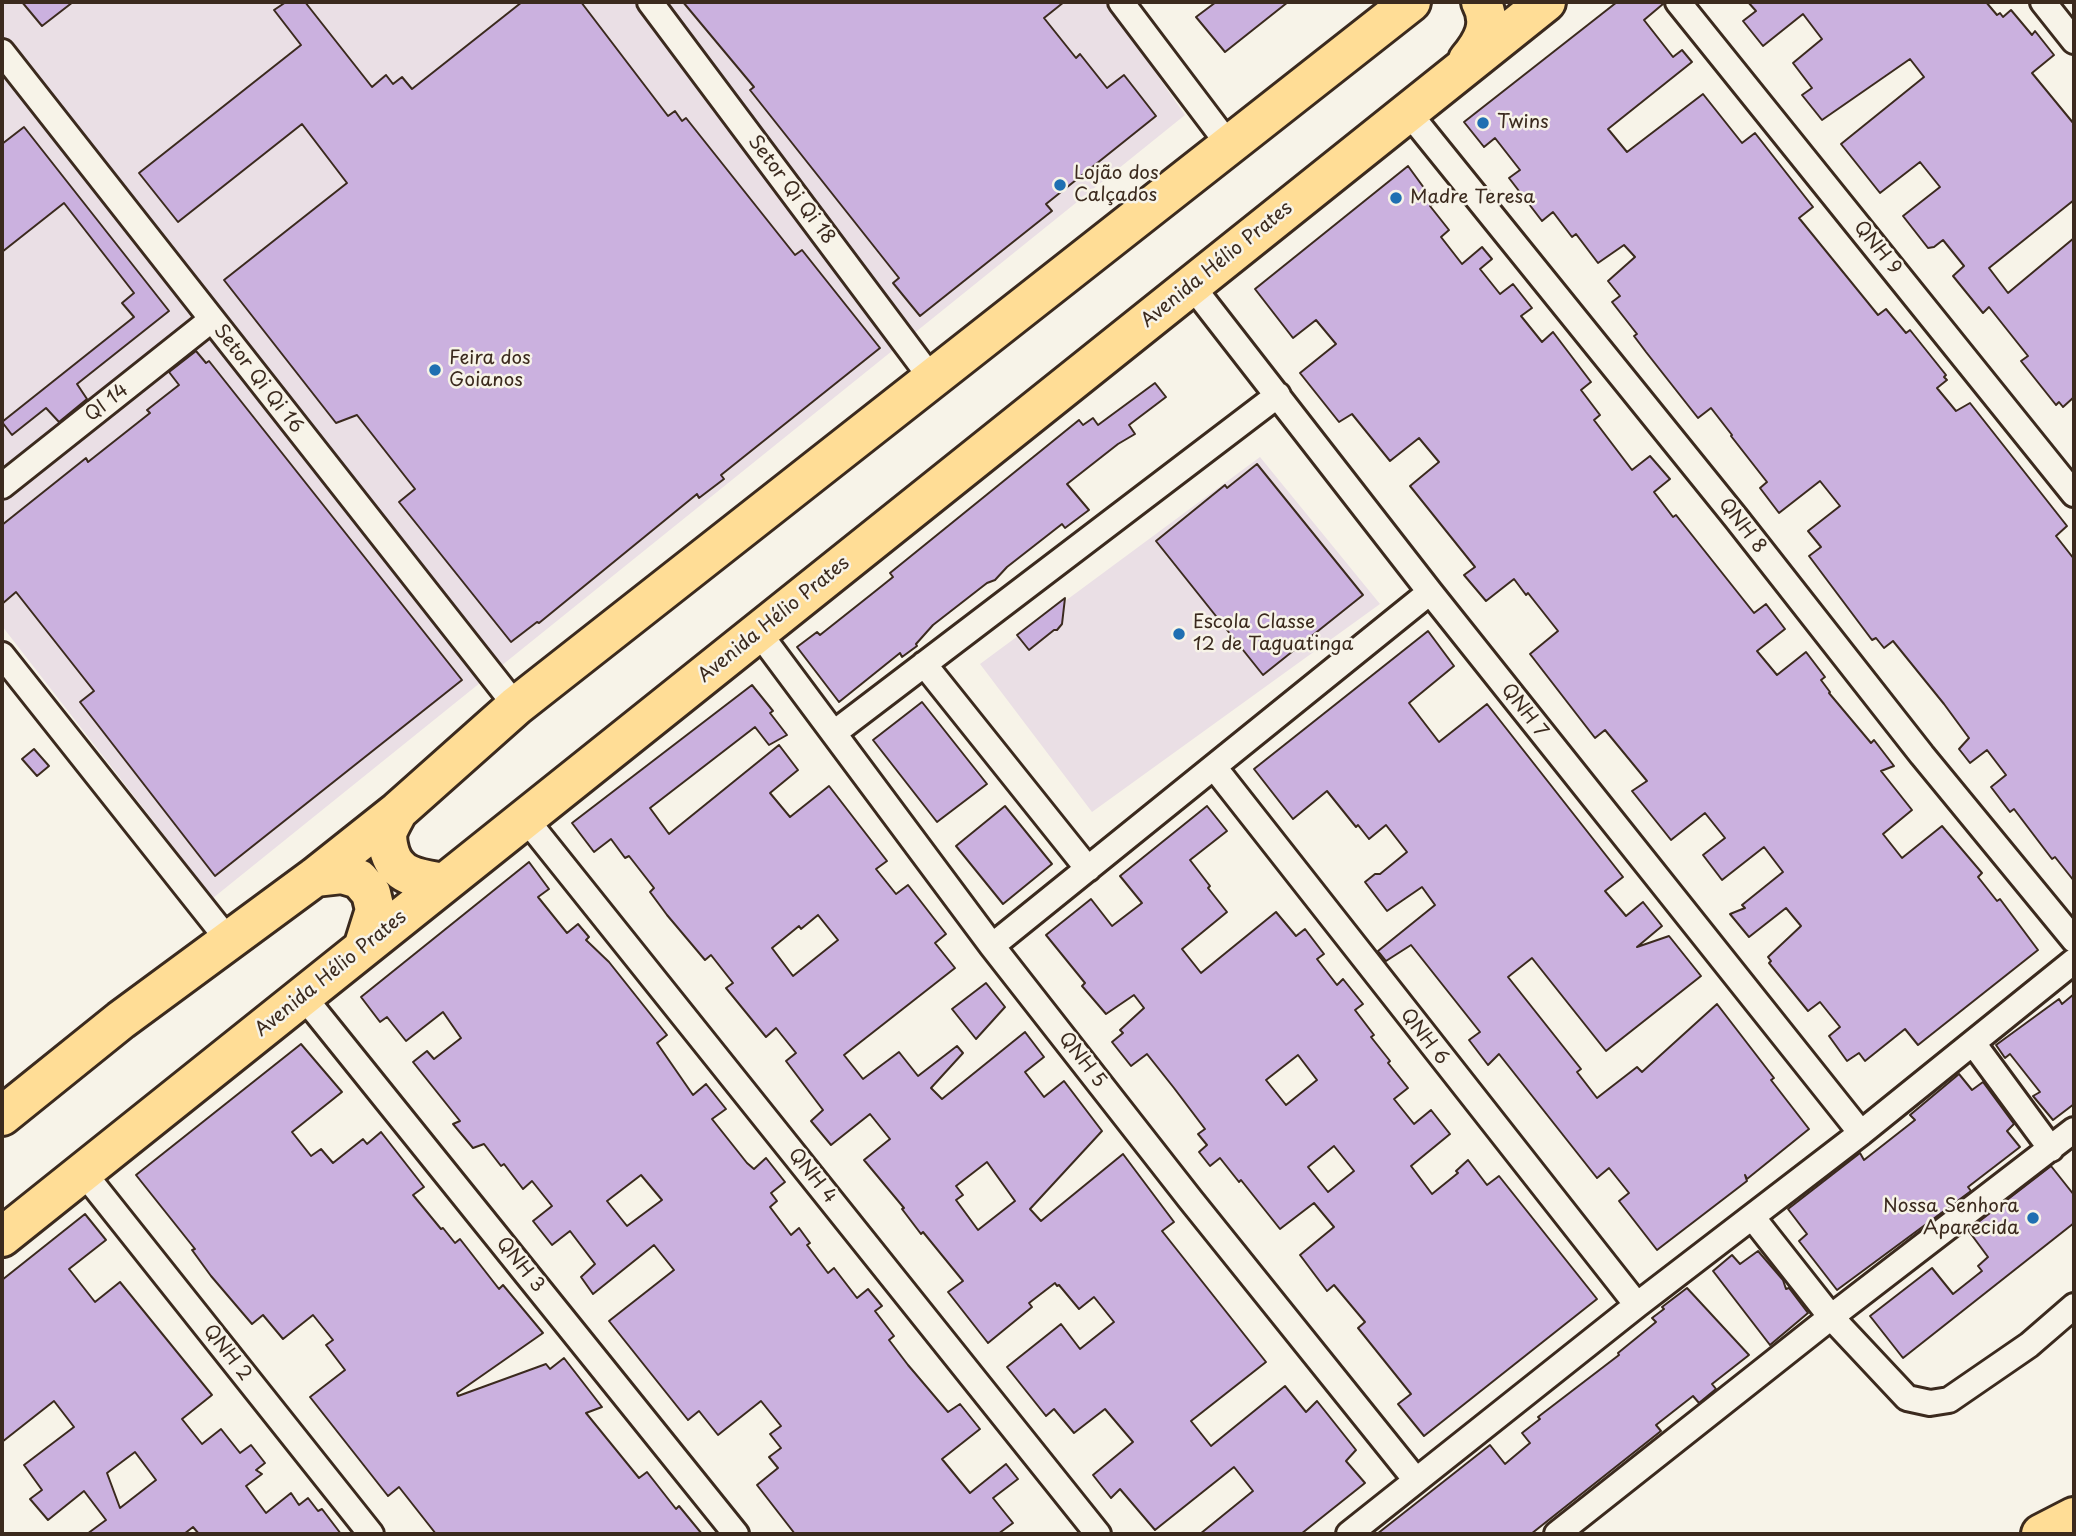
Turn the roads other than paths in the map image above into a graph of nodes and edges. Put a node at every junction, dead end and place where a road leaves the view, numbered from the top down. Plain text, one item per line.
1 (650, 2) edge
2 (1121, 2) edge
3 (1411, 2) edge
4 (1481, 2) edge
5 (1546, 2) edge
6 (1678, 2) edge
7 (2043, 2) edge
8 (2074, 41) edge
9 (2, 52) edge
10 (1458, 73) junction
11 (1408, 112) junction
12 (1229, 145) junction
13 (1192, 286) junction
14 (211, 320) junction
15 (932, 379) junction
16 (1278, 395) junction
17 (2, 486) edge
18 (2074, 494) edge
19 (1430, 592) junction
20 (759, 633) junction
21 (2, 655) edge
22 (924, 664) junction
23 (516, 706) junction
24 (834, 733) junction
25 (1214, 767) junction
26 (398, 811) junction
27 (525, 818) junction
28 (1088, 869) junction
29 (315, 877) junction
30 (444, 883) junction
31 (2074, 940) edge
32 (229, 941) junction
33 (992, 946) junction
34 (363, 948) junction
35 (2074, 961) edge
36 (303, 996) junction
37 (1973, 1043) junction
38 (2, 1116) edge
39 (2074, 1130) edge
40 (1861, 1133) junction
41 (2051, 1149) junction
42 (83, 1172) junction
43 (1753, 1218) junction
44 (2, 1237) edge
45 (1637, 1305) junction
46 (2074, 1306) edge
47 (1831, 1317) junction
48 (1415, 1479) junction
49 (2074, 1517) edge
50 (371, 1534) edge
51 (736, 1534) edge
52 (1098, 1534) edge
53 (1349, 1534) edge
54 (1557, 1534) edge
55 (2041, 1534) edge

1 - 15 street, Setor Qi Qi 18
2 - 12 street
3 - 12 main road
4 - 10 main road
5 - 10 main road, Avenida Hélio Prates
6 - 18 street, QNH 9
7 - 8 street
9 - 14 street, Setor Qi Qi 16
10 - 11 main road, Avenida Hélio Prates
11 - 13 main road, Avenida Hélio Prates
11 - 31 street, QNH 8
12 - 15 main road
13 - 16 street, QNH 7
13 - 20 main road, Avenida Hélio Prates
14 - 17 street, QI 14
14 - 23 street, Setor Qi Qi 16
15 - 23 main road
16 - 19 street, QNH 7
16 - 22 street
19 - 25 street
19 - 40 street, QNH 7
20 - 24 street, QNH 5
20 - 27 main road, Avenida Hélio Prates
21 - 32 street
22 - 24 street
22 - 28 street
23 - 26 main road
24 - 33 street, QNH 5
25 - 28 street
25 - 45 street, QNH 6
26 - 29 main road
26 - 30 main road
27 - 30 main road, Avenida Hélio Prates
27 - 52 street, QNH 4
28 - 33 street
29 - 32 main road
29 - 34 main road
30 - 34 main road, Avenida Hélio Prates
32 - 38 main road
33 - 48 street, QNH 5
34 - 36 main road, Avenida Hélio Prates
35 - 37 street
36 - 42 main road, Avenida Hélio Prates
36 - 51 street, QNH 3
37 - 40 street
37 - 41 street
39 - 41 street
40 - 43 street
41 - 47 street
42 - 44 main road, Avenida Hélio Prates
42 - 50 street, QNH 2
43 - 45 street
43 - 47 street
45 - 48 street
46 - 47 street
47 - 54 street
48 - 53 street
49 - 55 main road

